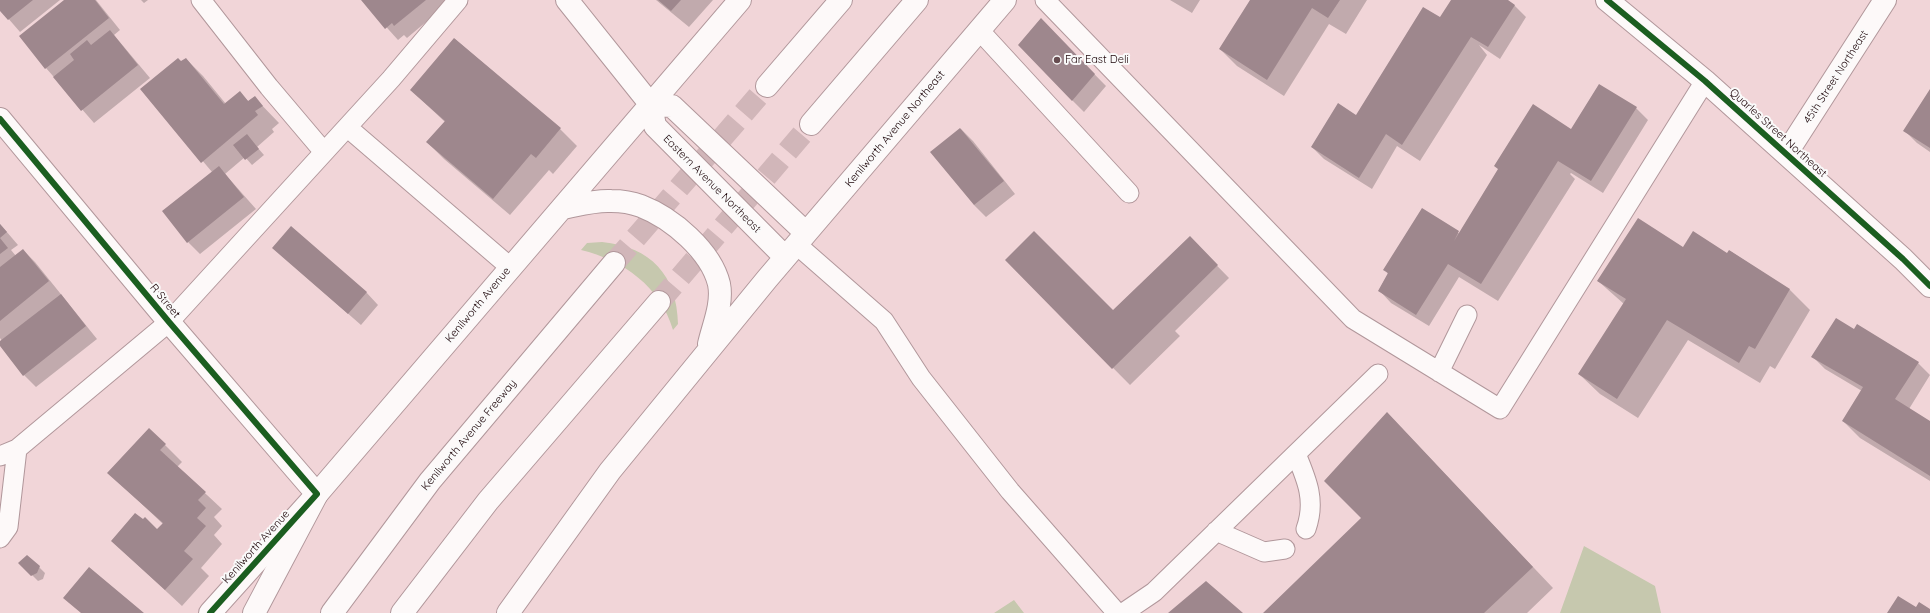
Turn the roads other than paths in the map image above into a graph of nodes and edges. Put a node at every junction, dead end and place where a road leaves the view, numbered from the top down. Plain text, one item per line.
1 (201, 0) edge
2 (458, 0) edge
3 (567, 0) edge
4 (740, 0) edge
5 (841, 0) edge
6 (917, 0) edge
7 (1005, 0) edge
8 (1046, 0) edge
9 (1885, 0) edge
10 (1618, 3) edge
11 (979, 30) junction
12 (1705, 81) junction
13 (767, 86) tunnel mouth
14 (651, 105) junction
15 (0, 119) edge
16 (811, 124) tunnel mouth
17 (347, 127) junction
18 (324, 152) junction
19 (1786, 154) junction
20 (1129, 193) dead end
21 (562, 208) junction
22 (796, 245) junction
23 (614, 263) tunnel mouth
24 (510, 267) junction
25 (1930, 286) edge
26 (659, 302) tunnel mouth
27 (1467, 315) dead end
28 (169, 322) junction
29 (707, 351) junction
30 (1439, 372) junction
31 (1378, 374) dead end
32 (8, 453) edge
33 (1296, 454) junction
34 (317, 494) junction
35 (1306, 529) dead end
36 (1216, 531) junction
37 (0, 538) edge
38 (1285, 549) dead end
39 (210, 613) edge
40 (254, 613) edge
41 (332, 613) edge
42 (402, 613) edge
43 (508, 613) edge
44 (1117, 613) edge
45 (1123, 613) edge

1 - 18 lane
2 - 17 lane
3 - 14 main road, Eastern Avenue Northeast
4 - 14 main road
5 - 13 main road
6 - 16 main road
7 - 11 main road, Kenilworth Avenue Northeast
8 - 30 lane
9 - 19 main road, 45th Street Northeast
10 - 12 main road, Quarles Street Northeast
11 - 20 lane
11 - 22 main road, Kenilworth Avenue Northeast
12 - 19 main road, Quarles Street Northeast
12 - 30 lane
14 - 21 main road, Kenilworth Avenue
14 - 22 main road, Eastern Avenue Northeast
14 - 22 main road
15 - 28 main road, R Street
17 - 18 lane
17 - 24 lane
18 - 28 lane
19 - 25 main road, Quarles Street Northeast
21 - 24 main road, Kenilworth Avenue
21 - 29 main road
22 - 29 main road
22 - 44 lane
23 - 41 main road, Kenilworth Avenue Freeway
24 - 34 main road, Kenilworth Avenue
26 - 42 main road
27 - 30 lane
28 - 32 lane
28 - 34 main road, R Street
29 - 43 main road
31 - 33 lane
32 - 37 lane
33 - 35 lane
33 - 36 lane
34 - 39 main road, Kenilworth Avenue
34 - 40 main road
36 - 38 lane
36 - 45 lane

